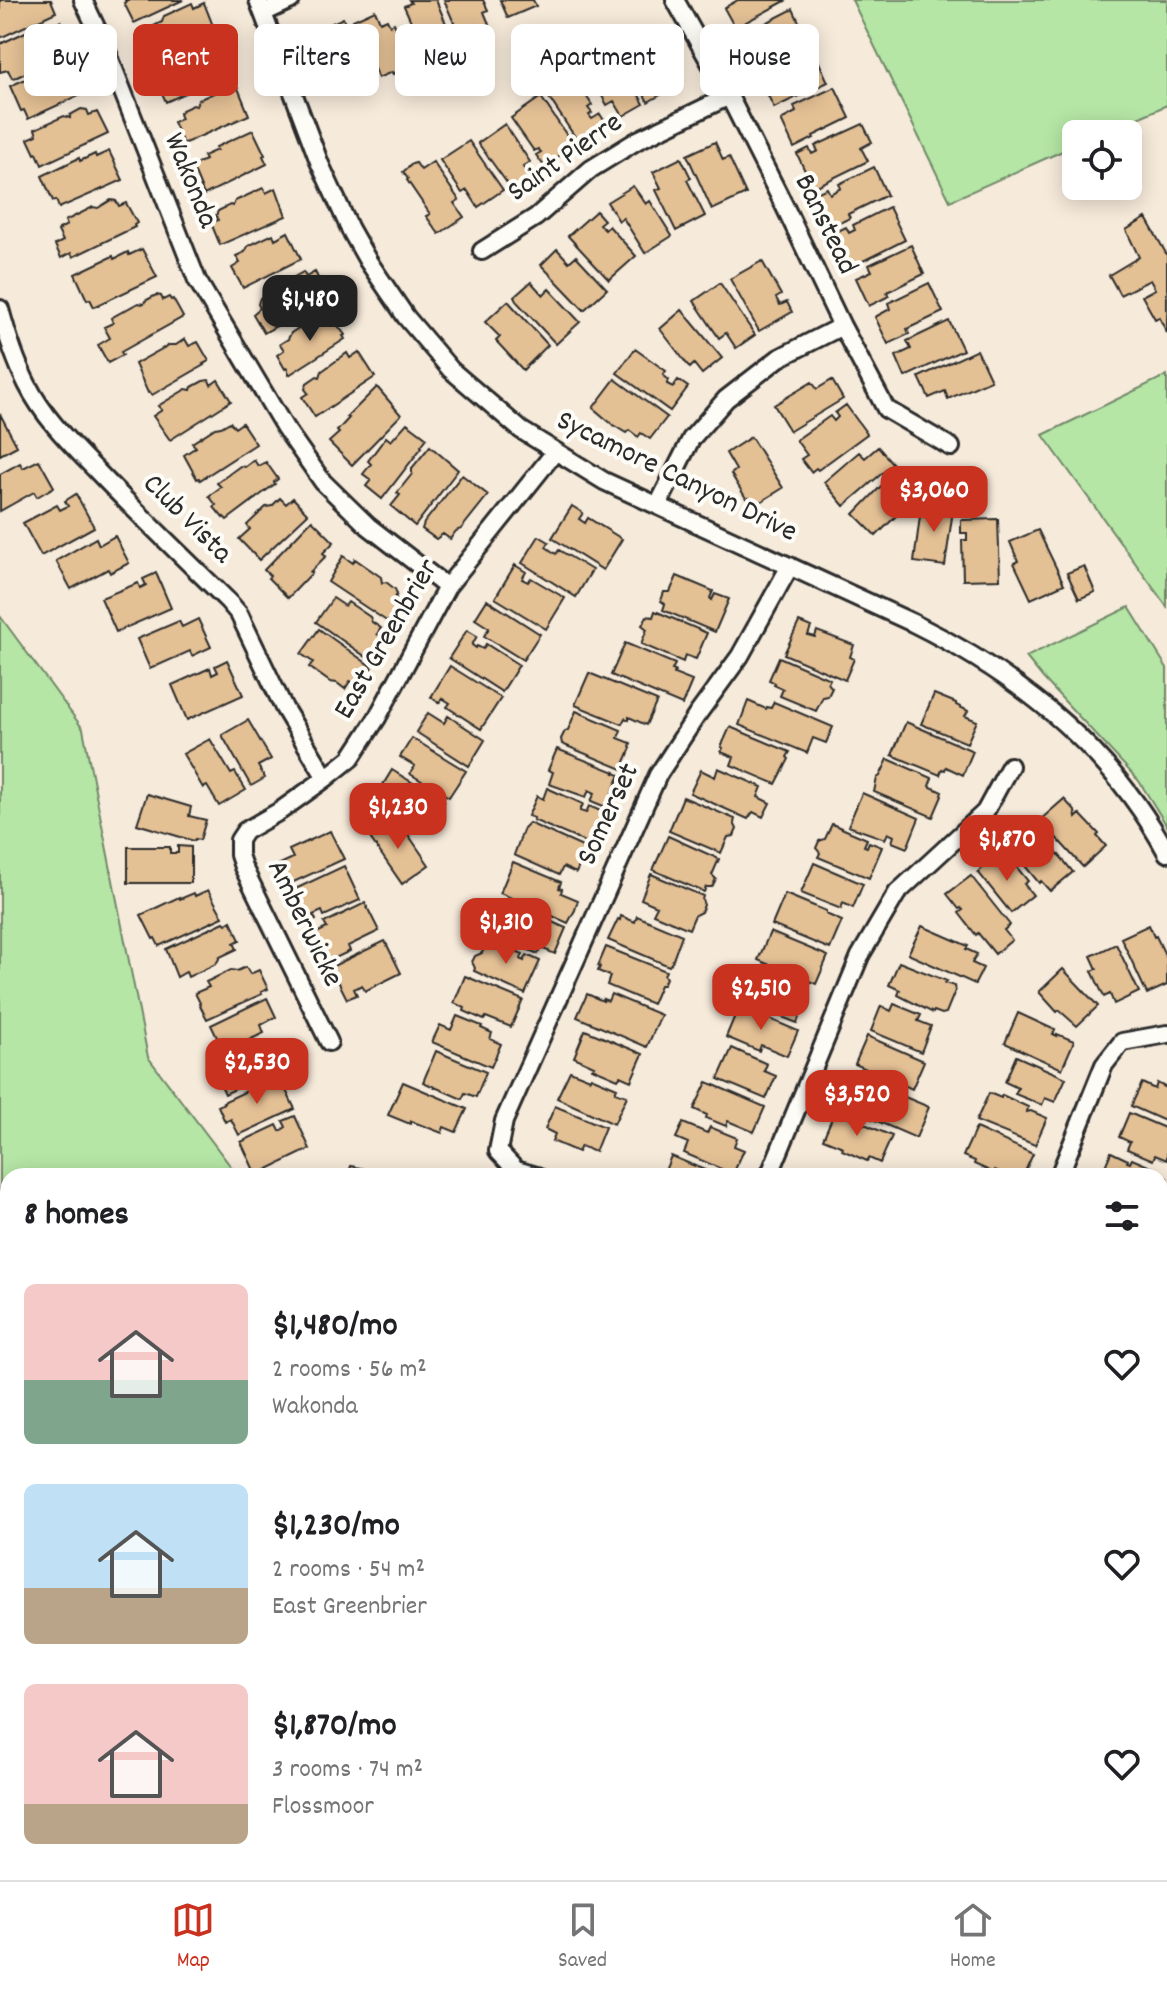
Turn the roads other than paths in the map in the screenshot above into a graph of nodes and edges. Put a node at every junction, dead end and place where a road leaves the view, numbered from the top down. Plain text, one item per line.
1 (83, 0) edge
2 (291, 0) edge
3 (675, 0) edge
4 (260, 6) edge
5 (700, 44) edge
6 (729, 96) joint
7 (482, 251) dead end
8 (0, 309) edge
9 (842, 326) junction
10 (951, 447) dead end
11 (555, 452) junction
12 (658, 505) junction
13 (790, 566) junction
14 (447, 587) junction
15 (1010, 766) dead end
16 (326, 778) junction
17 (1167, 853) edge
18 (1167, 1034) edge
19 (329, 1042) dead end
20 (514, 1168) edge
21 (772, 1168) edge
22 (1062, 1168) edge

1 - 14 street, Wakonda
2 - 4 street
3 - 5 street, Banstead
4 - 11 street, Sycamore Canyon Drive
6 - 7 street, Saint Pierre
6 - 9 street, Banstead
8 - 16 street, Club Vista
9 - 10 street, Banstead
9 - 12 street
11 - 12 street, Sycamore Canyon Drive
11 - 14 street, East Greenbrier
12 - 13 street, Sycamore Canyon Drive
13 - 17 street, Sycamore Canyon Drive
13 - 20 street, Somerset
14 - 16 street, East Greenbrier
15 - 21 street
16 - 19 street, Amberwicke
18 - 22 street

